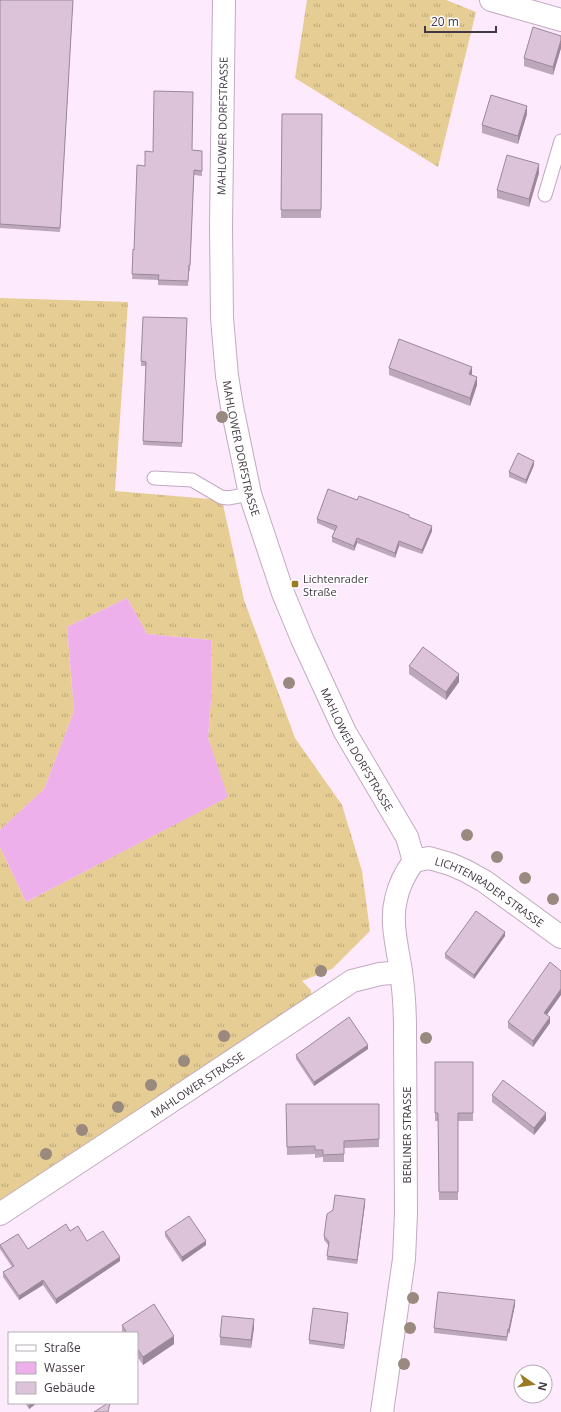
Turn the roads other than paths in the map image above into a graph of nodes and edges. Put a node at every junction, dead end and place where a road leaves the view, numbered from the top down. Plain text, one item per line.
1 (224, 0) edge
2 (491, 0) edge
3 (561, 20) edge
4 (561, 141) edge
5 (545, 195) dead end
6 (154, 478) dead end
7 (250, 494) junction
8 (414, 861) junction
9 (561, 937) edge
10 (401, 972) junction
11 (0, 1214) edge
12 (382, 1412) edge

1 - 7 street, MAHLOWER DORFSTRASSE
2 - 3 street
4 - 5 lane
6 - 7 lane
7 - 8 street, MAHLOWER DORFSTRASSE
8 - 9 street, LICHTENRADER STRASSE
8 - 10 street, BERLINER STRASSE
10 - 11 street, MAHLOWER STRASSE
10 - 12 street, BERLINER STRASSE

